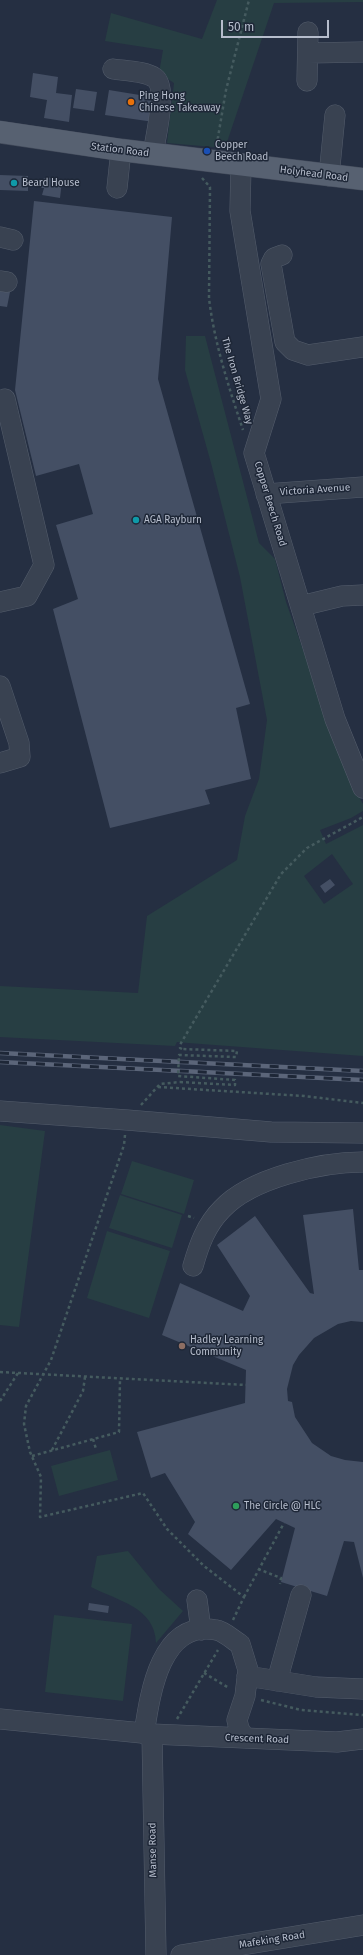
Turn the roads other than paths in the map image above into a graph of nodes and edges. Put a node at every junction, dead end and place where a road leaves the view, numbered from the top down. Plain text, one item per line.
1 (308, 32) dead end
2 (363, 52) edge
3 (308, 53) junction
4 (113, 69) dead end
5 (307, 81) dead end
6 (335, 115) dead end
7 (0, 132) edge
8 (121, 150) junction
9 (153, 154) junction
10 (241, 165) junction
11 (329, 176) junction
12 (363, 180) edge
13 (117, 188) dead end
14 (282, 255) dead end
15 (356, 349) edge
16 (5, 399) dead end
17 (363, 487) edge
18 (266, 494) junction
19 (363, 595) edge
20 (0, 602) edge
21 (301, 606) junction
22 (0, 686) edge
23 (0, 763) edge
24 (363, 788) edge
25 (0, 1111) edge
26 (326, 1132) junction
27 (363, 1133) edge
28 (363, 1162) edge
29 (330, 1164) junction
30 (193, 1266) dead end
31 (301, 1594) dead end
32 (197, 1600) dead end
33 (201, 1630) junction
34 (247, 1676) junction
35 (277, 1681) junction
36 (363, 1689) edge
37 (0, 1719) edge
38 (149, 1738) junction
39 (245, 1738) junction
40 (363, 1739) edge
41 (363, 1925) edge
42 (156, 1955) edge
43 (181, 1955) edge

1 - 3 street
2 - 3 street
3 - 5 street
4 - 9 street
6 - 11 street
7 - 8 main road, Station Road
8 - 9 main road, Station Road
8 - 13 street
9 - 10 main road, Station Road
10 - 11 main road, Holyhead Road
10 - 18 street, Copper Beech Road
11 - 12 main road, Holyhead Road
14 - 15 street
16 - 20 street
17 - 18 street, Victoria Avenue
18 - 21 street, Copper Beech Road
19 - 21 street
21 - 24 street, Copper Beech Road
22 - 23 street
25 - 26 street
26 - 27 street
26 - 29 street
28 - 29 street
29 - 30 street
31 - 35 street
32 - 33 street
33 - 34 street
33 - 38 street, Manse Road
34 - 35 street
34 - 39 street
35 - 36 street
37 - 38 street, Crescent Road
38 - 39 street, Crescent Road
38 - 42 street, Manse Road
39 - 40 street, Crescent Road
41 - 43 street, Mafeking Road

